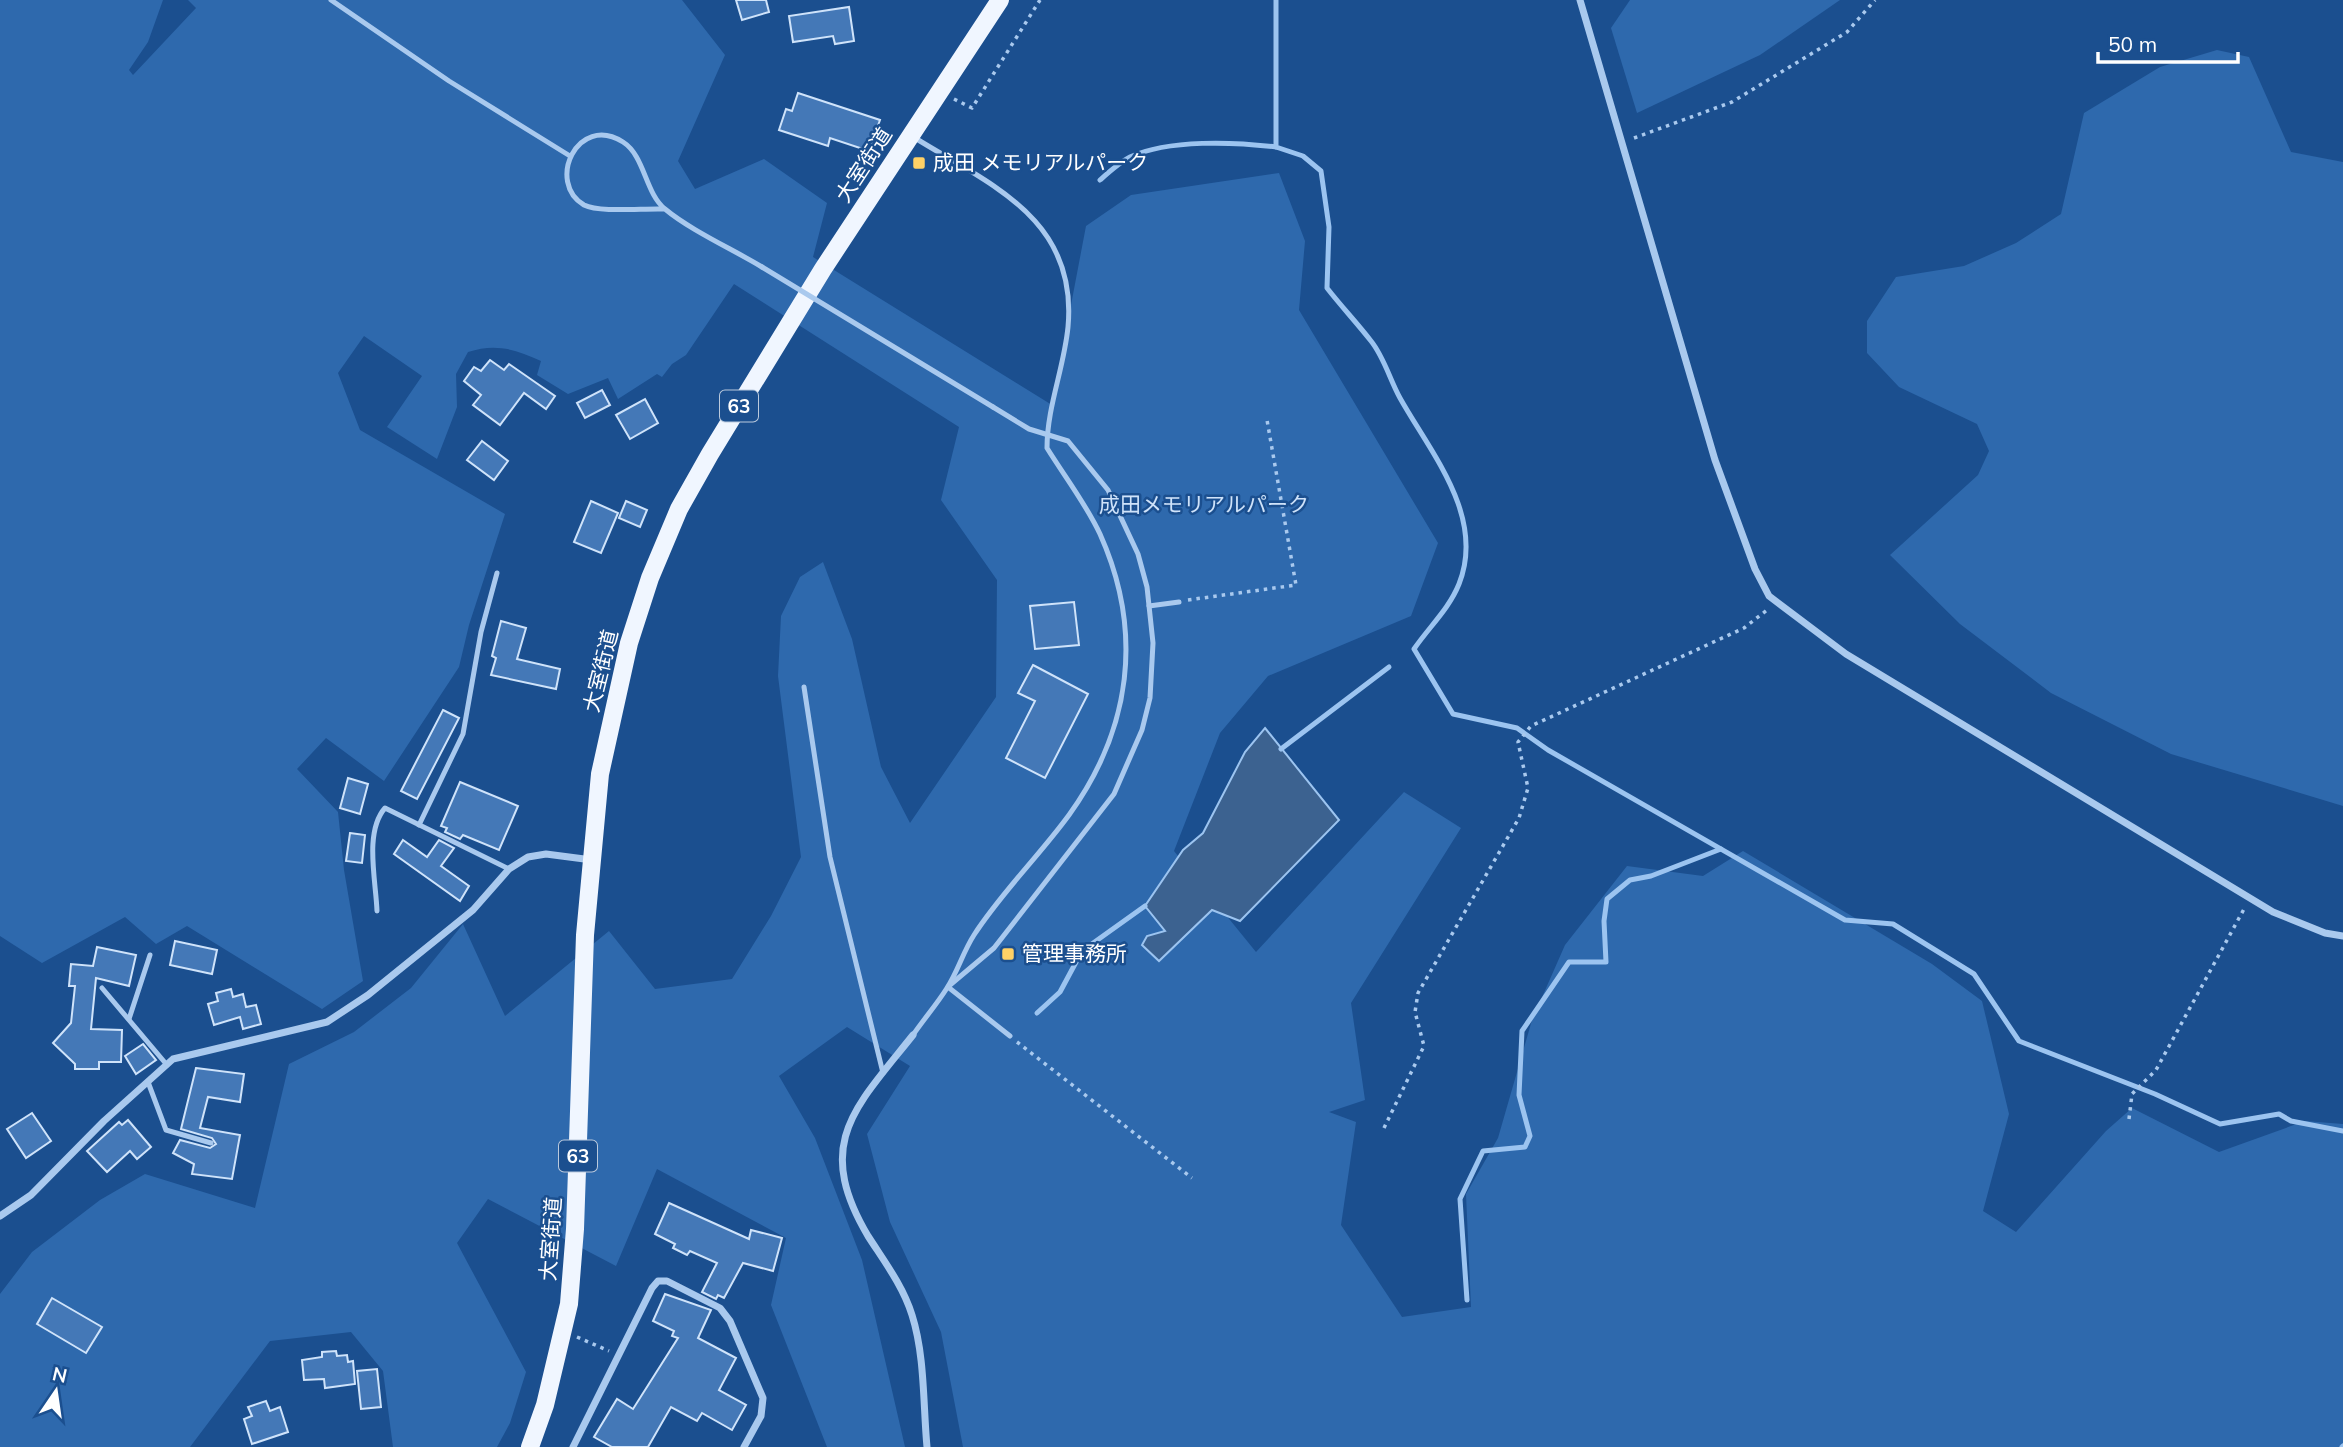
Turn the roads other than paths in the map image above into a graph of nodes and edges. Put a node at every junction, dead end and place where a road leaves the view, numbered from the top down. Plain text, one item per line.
1 (331, 0) edge
2 (337, 0) edge
3 (1000, 0) edge
4 (1580, 0) edge
5 (350, 14) junction
6 (911, 135) junction
7 (570, 156) junction
8 (664, 209) junction
9 (1047, 435) junction
10 (497, 573) dead end
11 (1179, 602) road end
12 (1149, 606) junction
13 (804, 687) dead end
14 (419, 825) junction
15 (593, 860) junction
16 (509, 869) junction
17 (377, 911) dead end
18 (2343, 936) edge
19 (150, 955) dead end
20 (948, 987) junction
21 (102, 988) dead end
22 (129, 1019) junction
23 (913, 1035) joint
24 (1010, 1036) road end
25 (167, 1065) junction
26 (883, 1073) junction
27 (148, 1082) junction
28 (211, 1143) dead end
29 (0, 1216) edge
30 (530, 1447) edge
31 (573, 1447) edge
32 (744, 1447) edge
33 (927, 1447) edge

1 - 5 lane
2 - 5 lane
3 - 6 main road, 大室街道 / 63
4 - 18 street
5 - 7 lane
6 - 9 lane
6 - 15 main road, 大室街道 / 63
7 - 8 lane
7 - 8 lane
8 - 9 lane, bridge
9 - 12 lane
9 - 20 lane
10 - 14 lane
11 - 12 lane
12 - 20 lane
13 - 26 lane
14 - 16 lane
14 - 17 lane
15 - 16 street
15 - 30 main road, 大室街道 / 63
16 - 25 street
19 - 22 lane
20 - 23 lane
20 - 24 lane
21 - 22 lane
22 - 25 lane
23 - 26 street
25 - 27 street
26 - 33 street
27 - 28 lane
27 - 29 street
31 - 32 street

